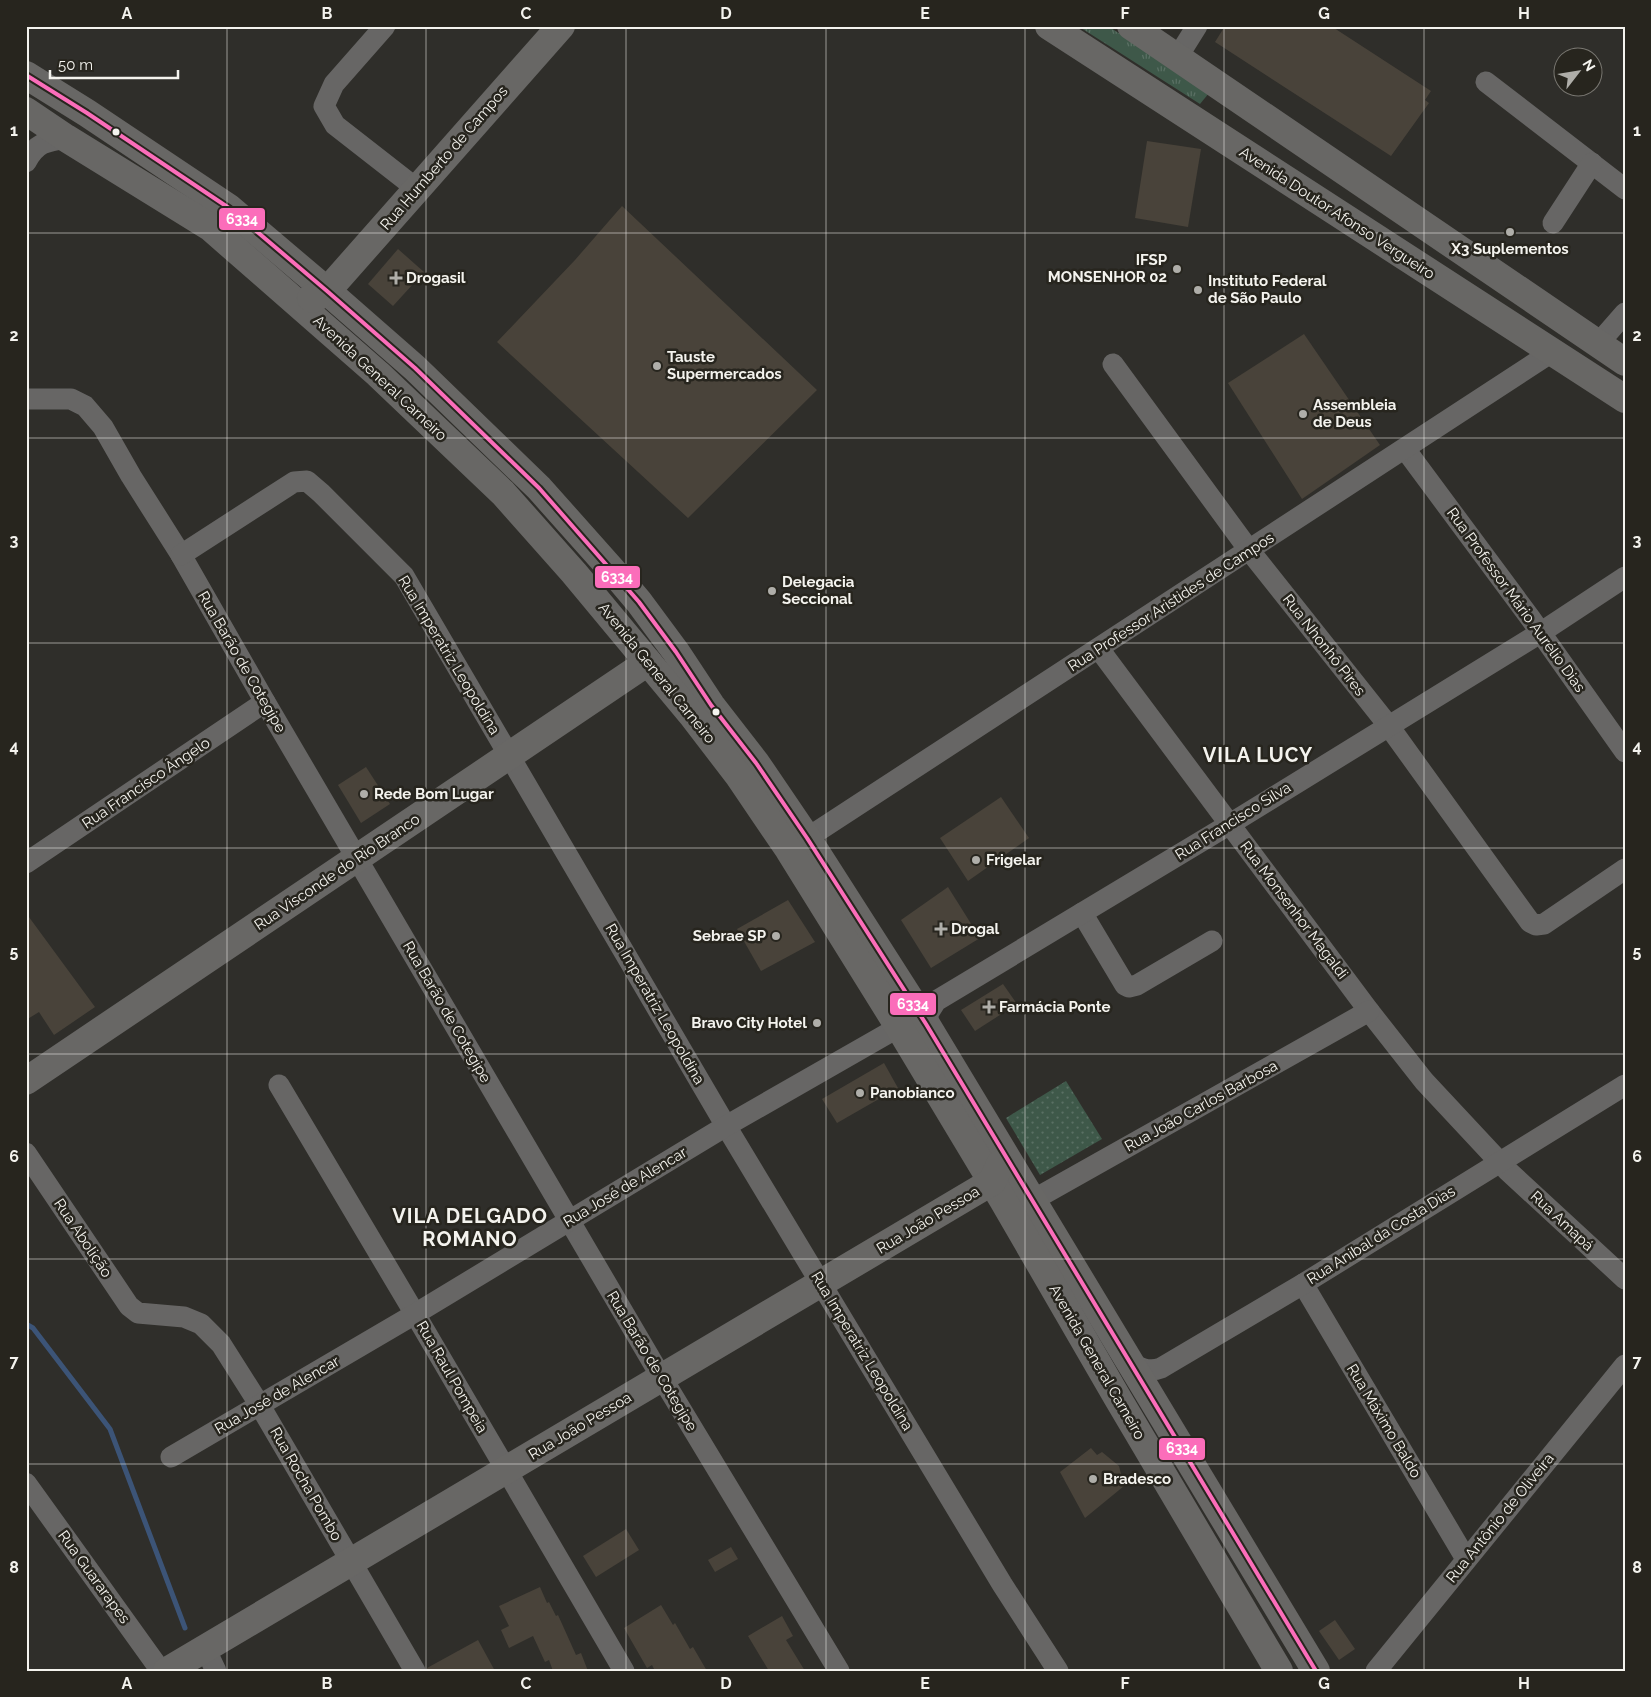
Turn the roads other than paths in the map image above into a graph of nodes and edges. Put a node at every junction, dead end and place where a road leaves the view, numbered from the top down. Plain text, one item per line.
1 (385, 26) edge
2 (561, 26) edge
3 (1049, 26) edge
4 (1130, 26) edge
5 (1197, 26) edge
6 (1177, 58) junction
7 (26, 74) edge
8 (1486, 82) dead end
9 (26, 111) edge
10 (66, 138) junction
11 (26, 162) edge
12 (1592, 163) junction
13 (417, 189) junction
14 (1625, 189) edge
15 (1553, 223) dead end
16 (210, 227) junction
17 (327, 291) junction
18 (1625, 313) edge
19 (1597, 344) junction
20 (1552, 352) junction
21 (1625, 362) edge
22 (1113, 364) dead end
23 (26, 399) edge
24 (1625, 399) edge
25 (1405, 449) junction
26 (1249, 550) junction
27 (181, 556) junction
28 (1625, 577) edge
29 (1540, 633) junction
30 (1099, 649) junction
31 (648, 662) junction
32 (265, 702) junction
33 (1388, 725) junction
34 (1625, 752) edge
35 (509, 755) junction
36 (1230, 824) junction
37 (798, 844) junction
38 (357, 858) junction
39 (26, 863) edge
40 (1625, 869) edge
41 (1082, 913) junction
42 (1212, 941) dead end
43 (1369, 1011) junction
44 (926, 1024) junction
45 (899, 1027) junction
46 (26, 1081) edge
47 (279, 1085) dead end
48 (1625, 1085) edge
49 (726, 1126) junction
50 (1002, 1148) junction
51 (26, 1153) edge
52 (1500, 1162) junction
53 (992, 1182) junction
54 (1033, 1200) junction
55 (570, 1220) junction
56 (1625, 1279) edge
57 (822, 1284) junction
58 (1303, 1284) junction
59 (415, 1314) junction
60 (147, 1315) joint
61 (1133, 1365) junction
62 (1625, 1365) edge
63 (662, 1378) junction
64 (259, 1404) junction
65 (171, 1457) dead end
66 (506, 1470) junction
67 (26, 1483) edge
68 (1466, 1559) junction
69 (351, 1563) junction
70 (211, 1659) edge
71 (161, 1671) edge
72 (167, 1671) edge
73 (415, 1671) edge
74 (624, 1671) edge
75 (839, 1671) edge
76 (1058, 1671) edge
77 (1279, 1671) edge
78 (1316, 1671) edge
79 (1376, 1671) edge

1 - 13 street
2 - 13 main road, Rua Humberto de Campos
3 - 20 main road, Avenida Doutor Afonso Vergueiro
4 - 6 main road
5 - 6 street
6 - 19 main road
7 - 17 main road, Avenida General Carneiro
8 - 12 street
9 - 10 main road, Avenida General Carneiro
10 - 11 street
10 - 16 main road, Avenida General Carneiro
12 - 14 street
12 - 15 street
13 - 17 main road, Rua Humberto de Campos
16 - 17 main road
16 - 31 main road, Avenida General Carneiro
17 - 37 main road, Avenida General Carneiro
18 - 19 street
19 - 20 main road
19 - 21 main road
20 - 24 main road, Avenida Doutor Afonso Vergueiro
20 - 25 street, Rua Professor Aristides de Campos
22 - 26 street, Rua Nhonhô Pires
23 - 27 street, Rua Barão de Cotegipe
25 - 26 street, Rua Professor Aristides de Campos
25 - 29 street, Rua Professor Mário Aurélio Dias
26 - 30 street, Rua Professor Aristides de Campos
26 - 33 street, Rua Nhonhô Pires
27 - 32 street, Rua Barão de Cotegipe
27 - 35 street, Rua Imperatriz Leopoldina
28 - 29 street, Rua Francisco Silva
29 - 33 street, Rua Francisco Silva
29 - 34 street, Rua Professor Mário Aurélio Dias
30 - 36 street, Rua Monsenhor Magaldi
30 - 37 street, Rua Professor Aristides de Campos
31 - 35 main road, Rua Visconde do Rio Branco
31 - 37 main road, Avenida General Carneiro
32 - 38 street, Rua Barão de Cotegipe
32 - 39 street, Rua Francisco Ângelo
33 - 36 street, Rua Francisco Silva
33 - 40 street, Rua Nhonhô Pires
35 - 38 main road, Rua Visconde do Rio Branco
35 - 49 street, Rua Imperatriz Leopoldina
36 - 41 street, Rua Francisco Silva
36 - 43 street, Rua Monsenhor Magaldi
37 - 44 main road, Avenida General Carneiro
37 - 45 main road, Avenida General Carneiro
38 - 46 main road, Rua Visconde do Rio Branco
38 - 55 street, Rua Barão de Cotegipe
41 - 42 street
41 - 44 street, Rua Francisco Silva
43 - 52 street, Rua Monsenhor Magaldi
43 - 54 street, Rua João Carlos Barbosa
44 - 50 main road, Avenida General Carneiro
45 - 49 street, Rua José de Alencar
45 - 53 main road, Avenida General Carneiro
47 - 59 street, Rua Raul Pompeia
48 - 52 street, Rua Anibal da Costa Dias
49 - 55 street, Rua José de Alencar
49 - 57 street, Rua Imperatriz Leopoldina
50 - 53 main road
50 - 54 main road, Avenida General Carneiro
51 - 60 street, Rua Abolição
52 - 56 street, Rua Amapá
52 - 58 street, Rua Anibal da Costa Dias
53 - 57 main road, Rua João Pessoa
53 - 77 main road, Avenida General Carneiro
54 - 61 main road, Avenida General Carneiro
55 - 59 street, Rua José de Alencar
55 - 63 street, Rua Barão de Cotegipe
57 - 63 main road, Rua João Pessoa
57 - 76 street, Rua Imperatriz Leopoldina
58 - 61 street, Rua Anibal da Costa Dias
58 - 68 street, Rua Máximo Baldo
59 - 64 street, Rua José de Alencar
59 - 66 street, Rua Raul Pompeia
60 - 64 street, Rua Rocha Pombo
61 - 78 main road, Avenida General Carneiro
62 - 68 street, Rua Antônio de Oliveira
63 - 66 main road, Rua João Pessoa
63 - 75 street, Rua Barão de Cotegipe
64 - 65 street, Rua José de Alencar
64 - 69 street, Rua Rocha Pombo
66 - 69 main road, Rua João Pessoa
66 - 74 street, Rua Raul Pompeia
67 - 71 street, Rua Guararapes
68 - 79 street, Rua Antônio de Oliveira
69 - 70 main road, Rua João Pessoa
69 - 73 street, Rua Rocha Pombo
70 - 72 main road, Rua João Pessoa

